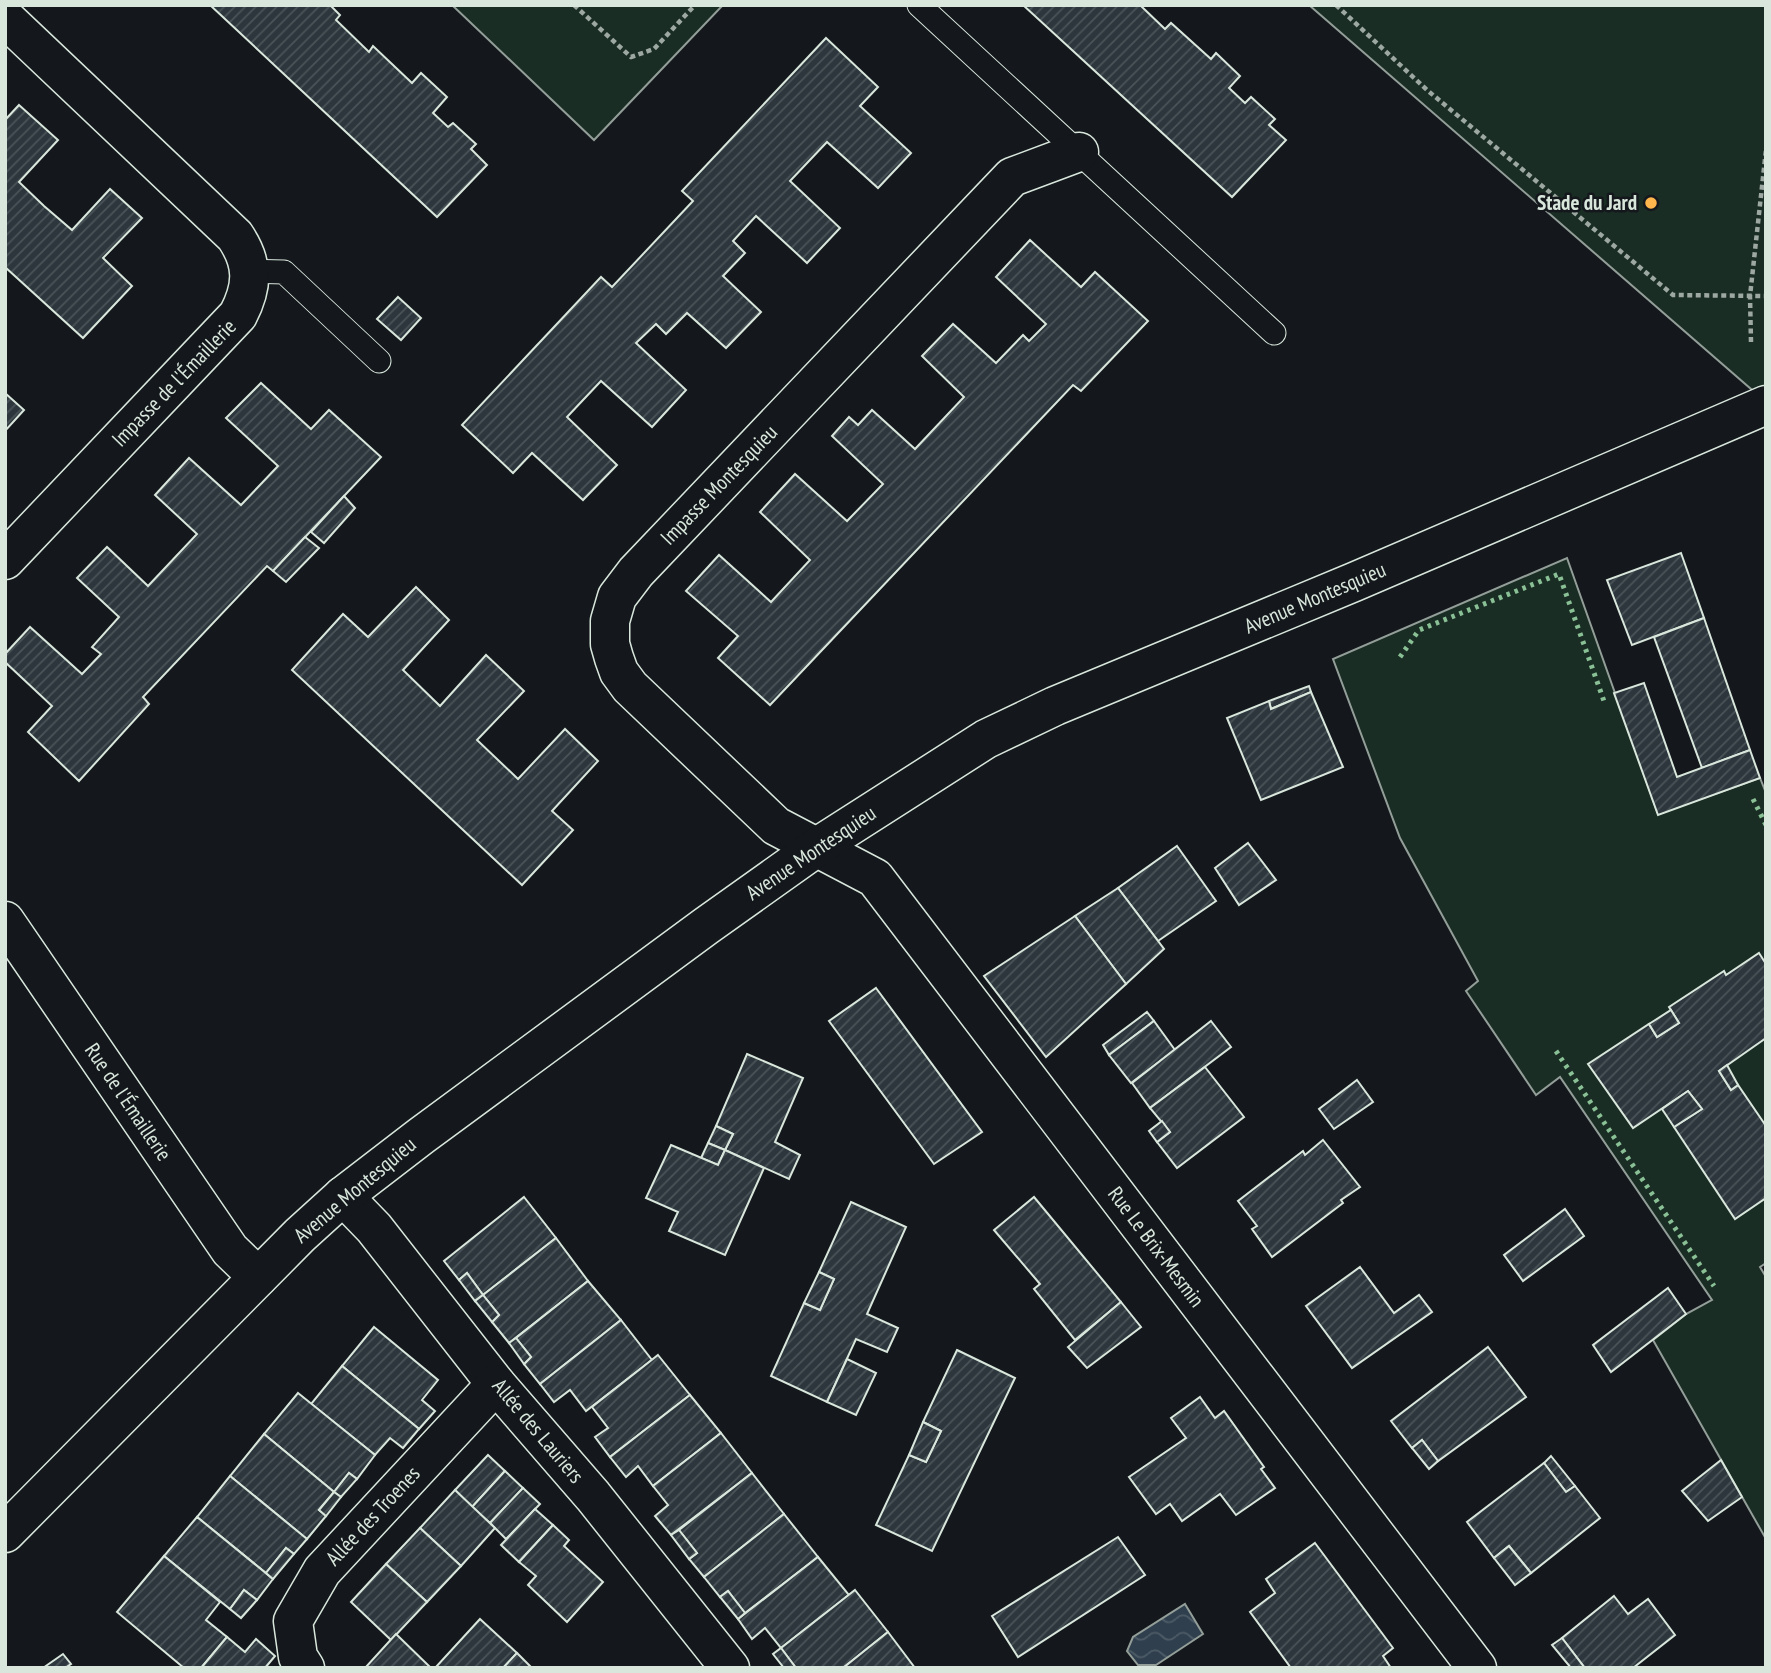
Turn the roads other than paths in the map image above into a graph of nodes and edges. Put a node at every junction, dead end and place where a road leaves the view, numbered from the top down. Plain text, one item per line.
1 (919, 5) edge
2 (5, 18) edge
3 (1079, 152) junction
4 (249, 271) junction
5 (1274, 333) dead end
6 (379, 361) dead end
7 (1766, 405) edge
8 (5, 560) edge
9 (817, 847) junction
10 (5, 921) edge
11 (343, 1196) junction
12 (258, 1277) junction
13 (496, 1384) junction
14 (5, 1533) edge
15 (305, 1668) edge
16 (730, 1668) edge
17 (1477, 1668) edge

1 - 3 lane
2 - 4 street
3 - 5 lane
3 - 9 street, Impasse Montesquieu
4 - 6 lane
4 - 8 street, Impasse de l'Émaillerie
7 - 9 street, Avenue Montesquieu
9 - 11 street, Avenue Montesquieu
9 - 17 street, Rue Le Brix-Mesmin
10 - 12 street, Rue de l'Émaillerie
11 - 12 street, Avenue Montesquieu
11 - 13 street, Allée des Lauriers
12 - 14 street, Avenue Montesquieu
13 - 15 street, Allée des Troenes
13 - 16 street, Allée des Lauriers

